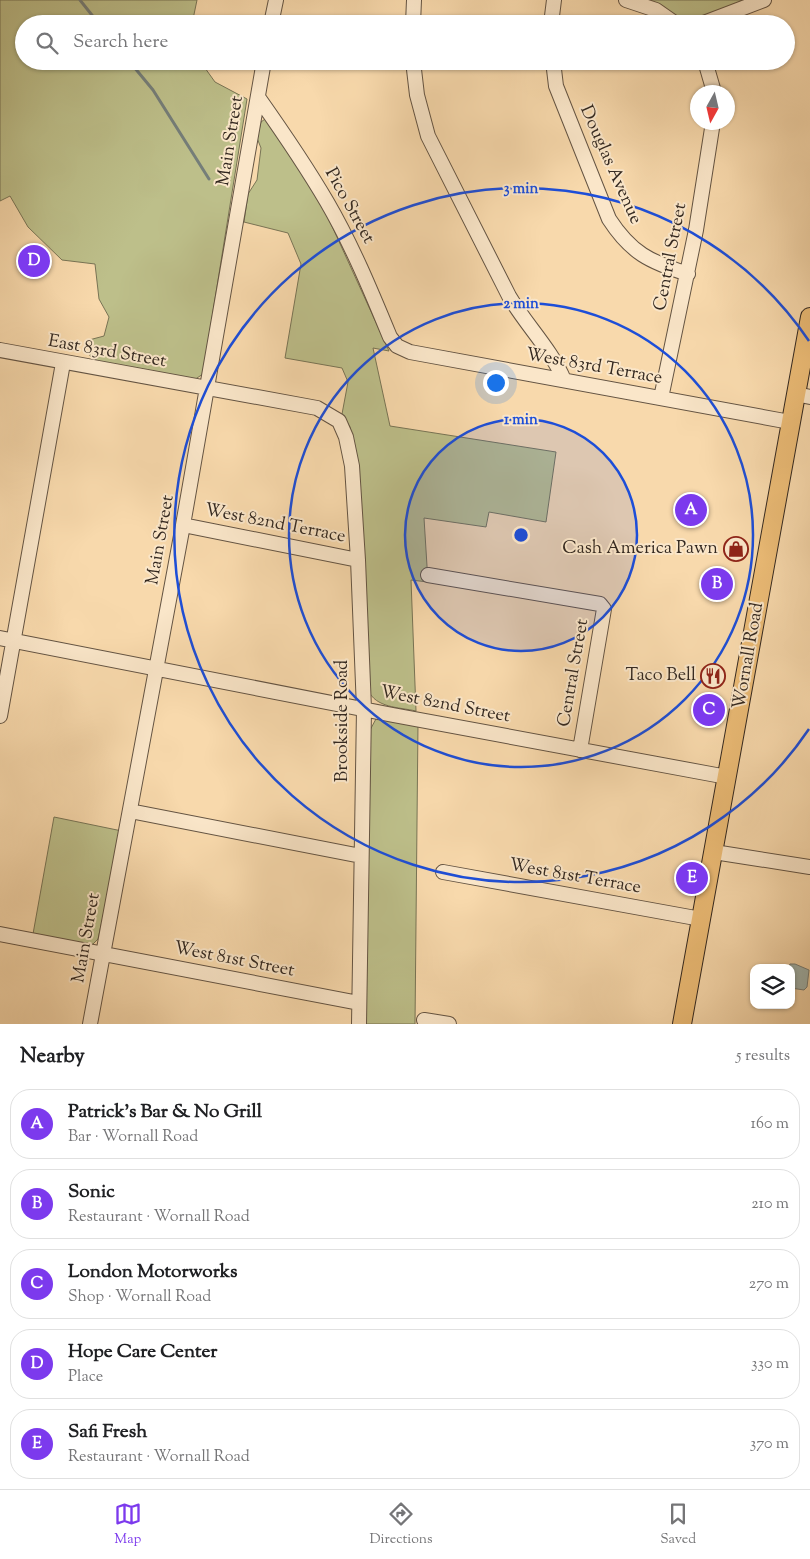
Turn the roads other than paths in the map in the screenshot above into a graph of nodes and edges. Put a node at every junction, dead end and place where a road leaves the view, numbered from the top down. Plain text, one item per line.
1 (276, 0) edge
2 (414, 0) edge
3 (554, 0) edge
4 (626, 0) edge
5 (764, 0) edge
6 (273, 15) edge
7 (413, 15) edge
8 (553, 15) edge
9 (663, 15) edge
10 (725, 15) edge
11 (262, 70) edge
12 (414, 70) edge
13 (555, 70) edge
14 (708, 70) edge
15 (712, 85) edge
16 (258, 97) junction
17 (712, 130) edge
18 (688, 274) junction
19 (810, 317) edge
20 (394, 341) joint
21 (0, 350) edge
22 (63, 363) junction
23 (564, 380) junction
24 (207, 389) junction
25 (803, 396) edge
26 (661, 398) junction
27 (339, 421) joint
28 (790, 422) junction
29 (184, 525) junction
30 (358, 560) junction
31 (428, 574) dead end
32 (7, 639) edge
33 (156, 668) junction
34 (364, 709) junction
35 (0, 716) edge
36 (580, 750) junction
37 (727, 777) junction
38 (130, 811) junction
39 (714, 852) junction
40 (361, 856) junction
41 (810, 867) edge
42 (443, 872) dead end
43 (701, 919) junction
44 (0, 934) edge
45 (103, 954) junction
46 (359, 1003) junction
47 (424, 1020) dead end
48 (90, 1024) edge
49 (359, 1024) edge
50 (448, 1024) edge
51 (682, 1024) edge

1 - 6 street
2 - 7 street
3 - 8 street
4 - 9 street
5 - 10 street
11 - 16 street, Main Street
12 - 23 street
13 - 18 street, Douglas Avenue
14 - 15 street
16 - 20 street, Pico Street
16 - 24 street, Main Street
17 - 18 street, Central Street
18 - 26 street, Central Street
19 - 25 main road, Wornall Road
20 - 23 street, West 83rd Terrace
21 - 22 street, East 83rd Street
22 - 24 street, East 83rd Street
22 - 32 street
23 - 26 street, West 83rd Terrace
24 - 27 street, East 83rd Street
24 - 29 street, Main Street
25 - 28 main road, Wornall Road
26 - 28 street, West 83rd Terrace
27 - 30 street, Brookside Road
28 - 37 main road, Wornall Road
29 - 30 street, West 82nd Terrace
29 - 33 street, Main Street
30 - 34 street, Brookside Road
31 - 36 street, Central Street
32 - 33 street, West 82nd Street
32 - 35 street
33 - 34 street, West 82nd Street
33 - 38 street, Main Street
34 - 36 street, West 82nd Street
34 - 40 street, Brookside Road
36 - 37 street, West 82nd Street
37 - 39 main road, Wornall Road
38 - 40 street
38 - 45 street, Main Street
39 - 41 street
39 - 43 main road, Wornall Road
40 - 46 street, Brookside Road
42 - 43 street, West 81st Terrace
43 - 51 main road, Wornall Road
44 - 45 street, West 81st Street
45 - 46 street, West 81st Street
45 - 48 street, Main Street
46 - 49 street, Brookside Road
47 - 50 street

